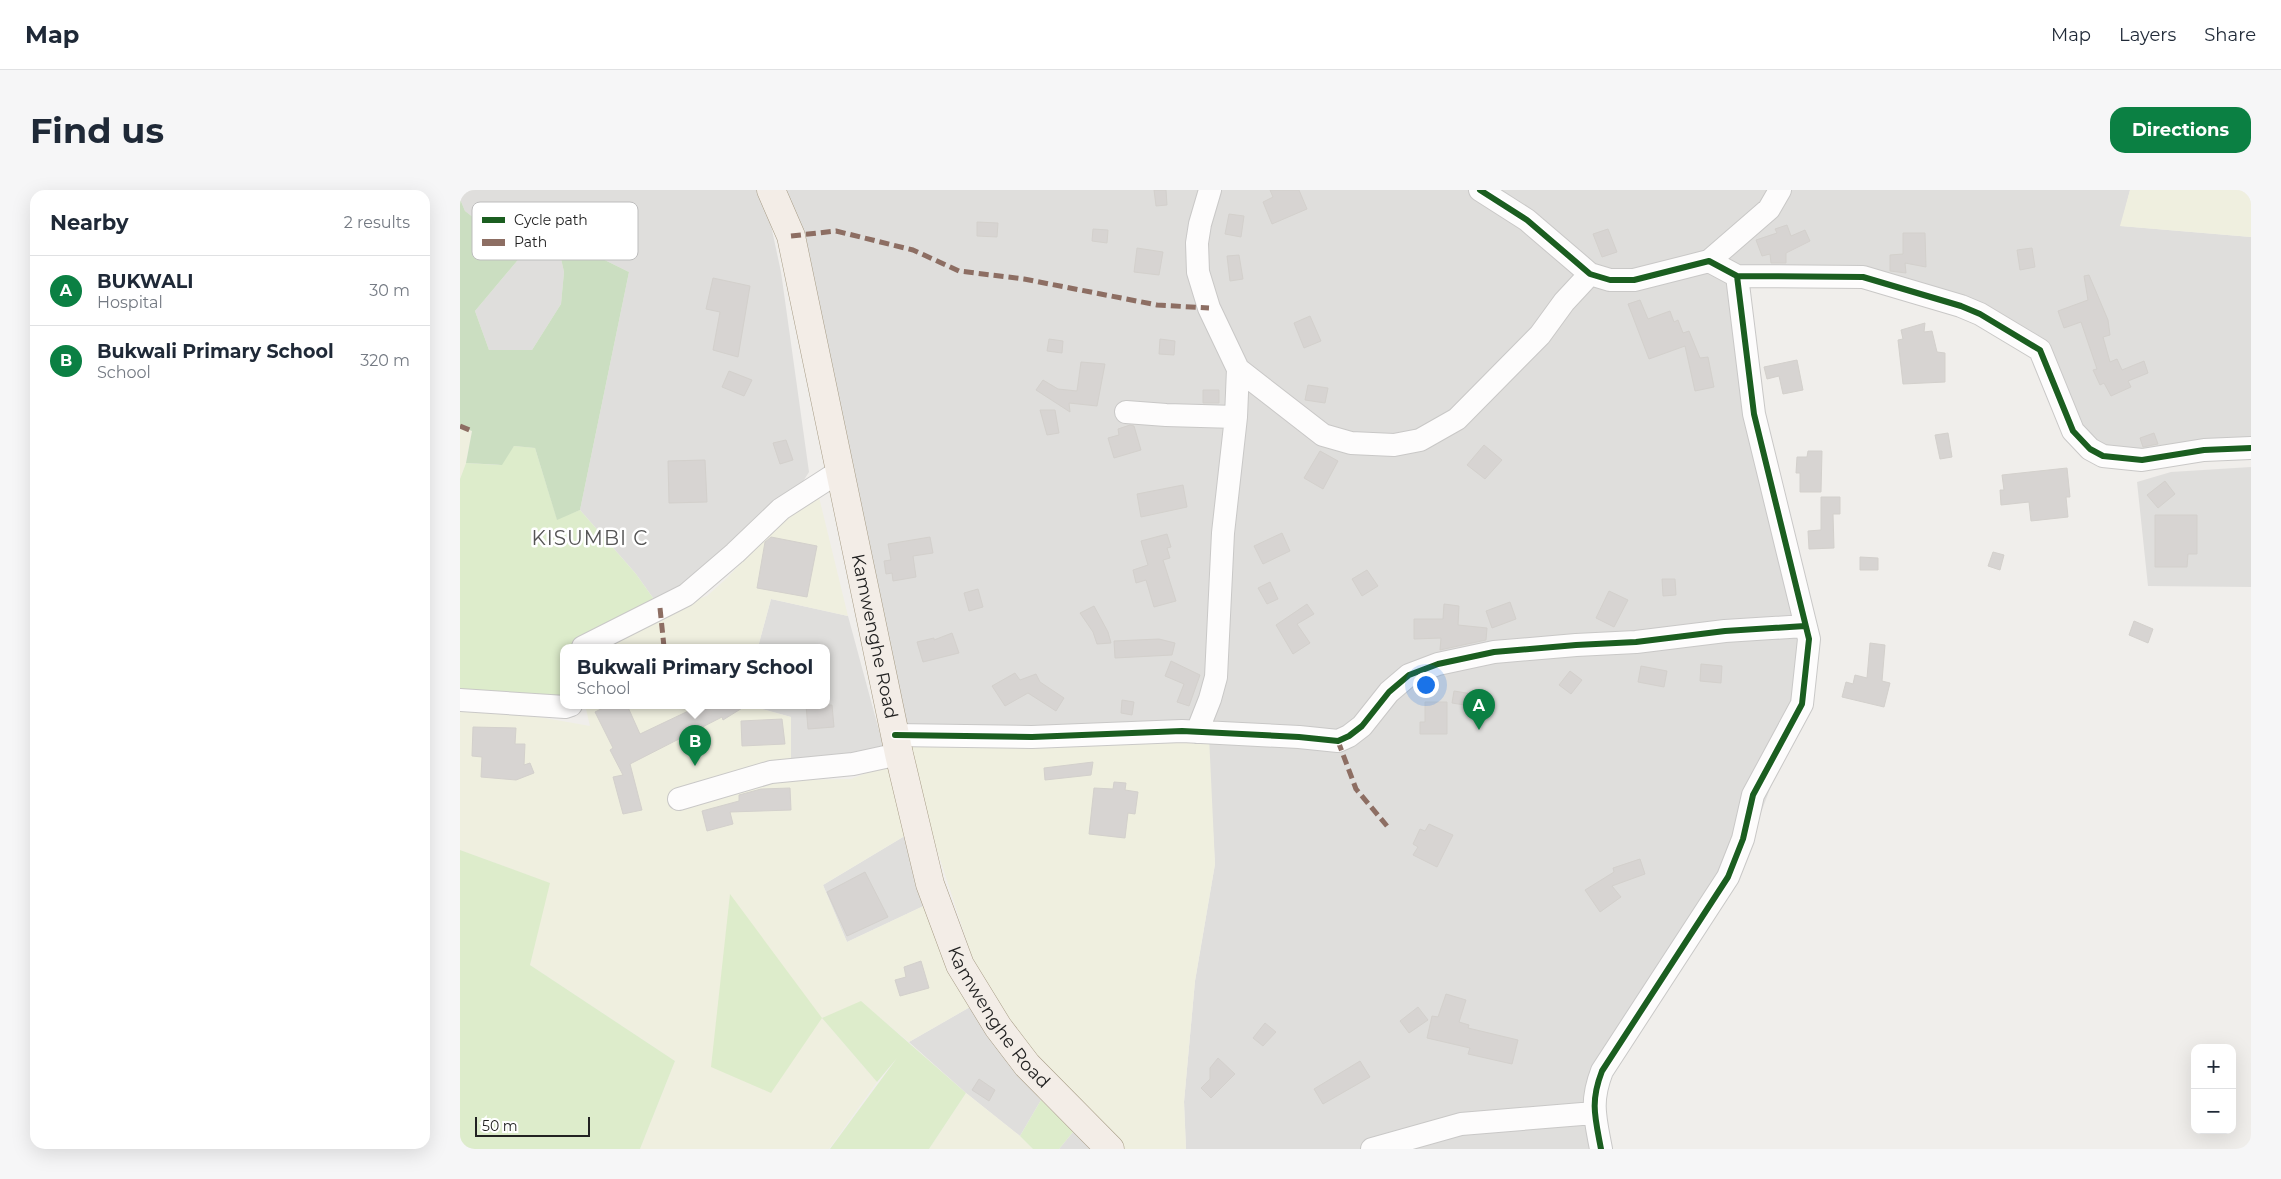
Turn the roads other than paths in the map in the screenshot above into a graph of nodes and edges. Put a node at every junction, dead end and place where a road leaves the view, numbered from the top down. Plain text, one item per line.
1 (771, 190) edge
2 (1210, 190) edge
3 (1480, 190) edge
4 (1780, 190) edge
5 (1709, 261) junction
6 (1590, 274) junction
7 (1737, 276) junction
8 (1238, 369) junction
9 (1126, 412) dead end
10 (1236, 417) junction
11 (2251, 448) edge
12 (840, 471) junction
13 (1806, 626) junction
14 (589, 644) edge
15 (460, 700) edge
16 (560, 707) edge
17 (1197, 732) junction
18 (897, 745) junction
19 (679, 799) dead end
20 (1594, 1113) junction
21 (1110, 1149) edge
22 (1372, 1149) edge
23 (1601, 1149) edge

1 - 12 main road, Kamwenghe Road
2 - 8 street
3 - 6 street
4 - 5 street
5 - 6 street
5 - 7 street
6 - 8 street
7 - 11 street
7 - 13 street
8 - 10 street
9 - 10 street
10 - 17 street
12 - 14 street
12 - 18 main road, Kamwenghe Road
13 - 17 street
13 - 20 street
15 - 16 street
17 - 18 street
18 - 19 street
18 - 21 main road, Kamwenghe Road
20 - 22 street
20 - 23 street

